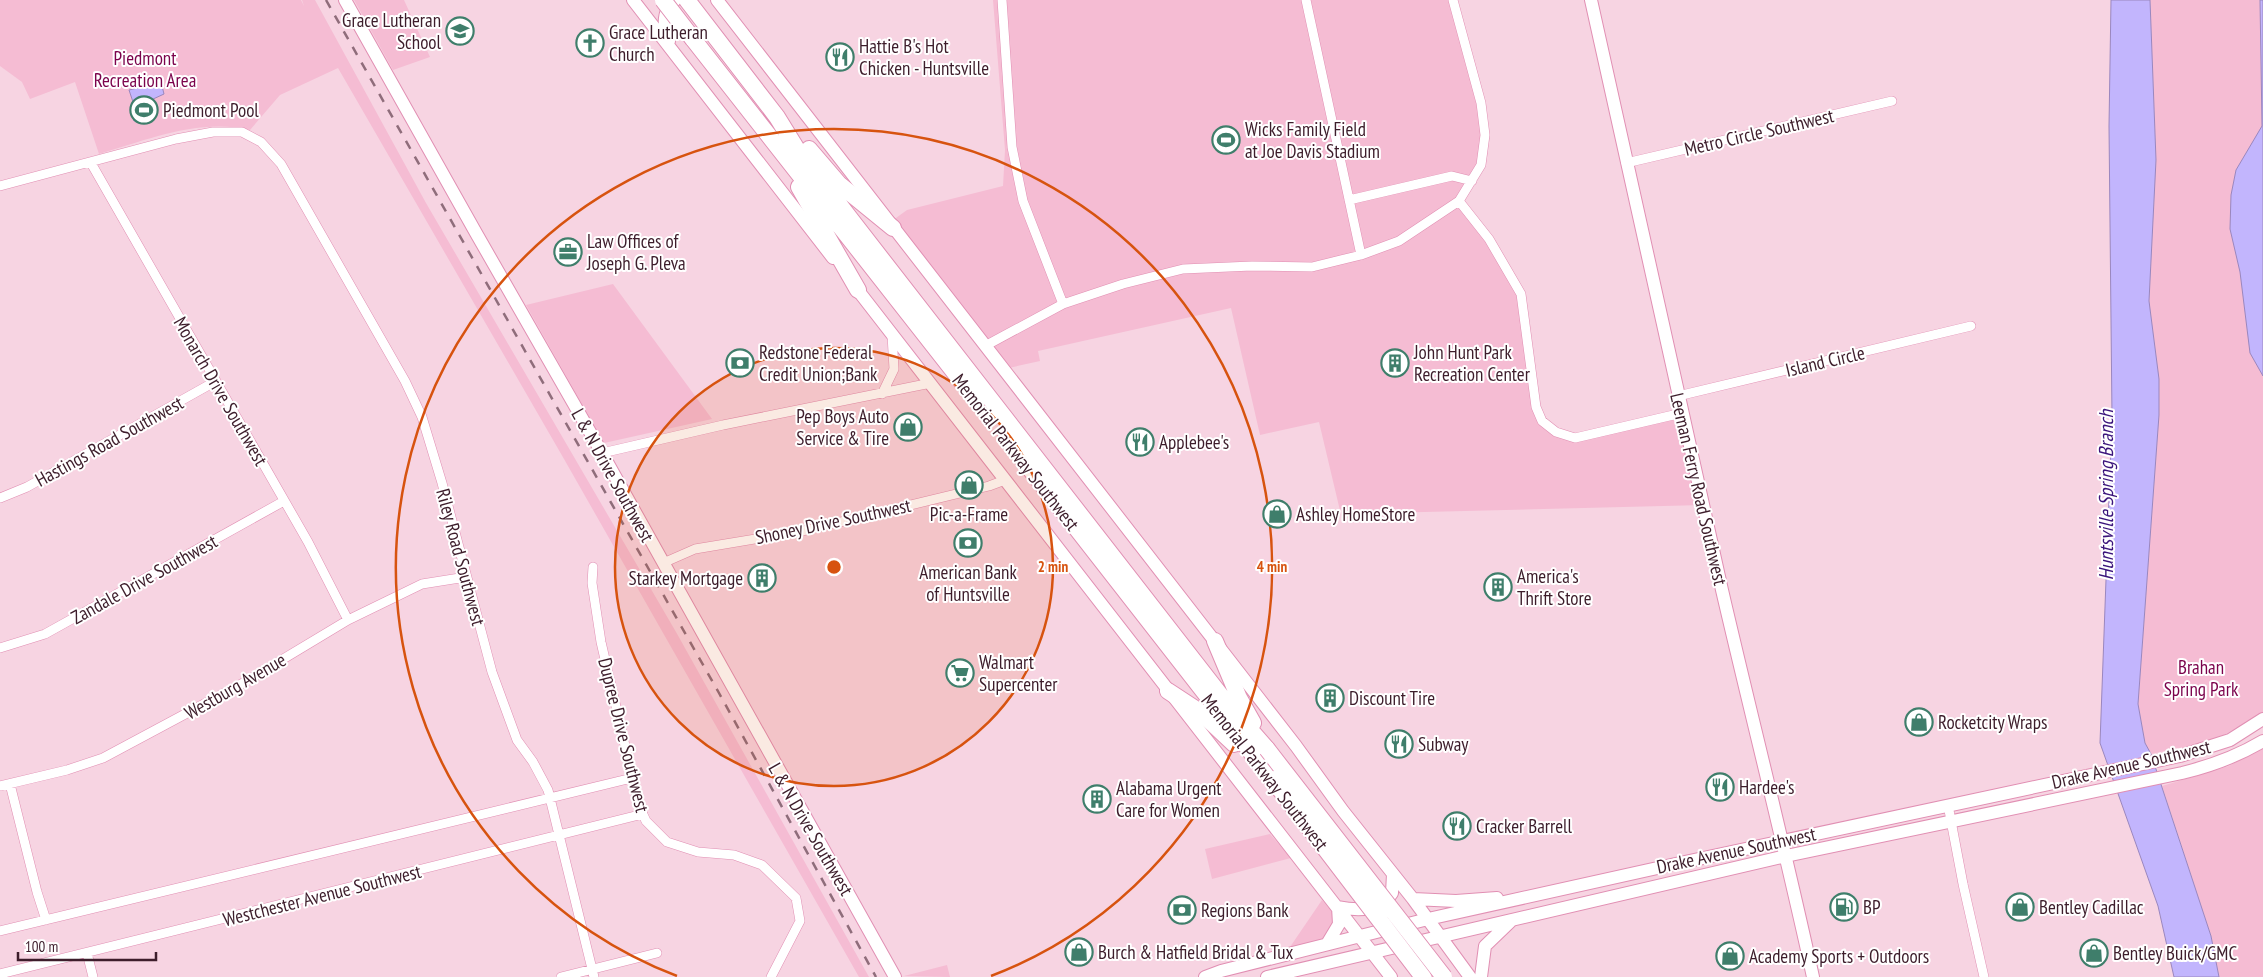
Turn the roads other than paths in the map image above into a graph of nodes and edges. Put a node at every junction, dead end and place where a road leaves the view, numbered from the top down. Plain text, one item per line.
1 (345, 0) edge
2 (633, 0) edge
3 (663, 0) edge
4 (675, 0) edge
5 (686, 0) edge
6 (717, 0) edge
7 (1002, 0) edge
8 (1306, 0) edge
9 (1452, 0) edge
10 (1591, 0) edge
11 (671, 48) junction
12 (1892, 101) dead end
13 (777, 117) junction
14 (789, 161) junction
15 (91, 163) junction
16 (1626, 163) junction
17 (1472, 181) junction
18 (0, 186) edge
19 (1349, 200) junction
20 (1459, 201) junction
21 (893, 228) junction
22 (1361, 256) junction
23 (858, 290) junction
24 (1063, 304) junction
25 (1971, 326) dead end
26 (892, 335) junction
27 (985, 346) junction
28 (216, 381) junction
29 (931, 383) junction
30 (882, 394) junction
31 (1678, 396) junction
32 (1682, 413) junction
33 (602, 453) junction
34 (1005, 480) junction
35 (0, 498) edge
36 (284, 501) junction
37 (662, 563) junction
38 (593, 567) dead end
39 (466, 576) junction
40 (348, 620) junction
41 (1215, 641) junction
42 (0, 648) edge
43 (1168, 691) junction
44 (2263, 719) edge
45 (2263, 740) edge
46 (1267, 750) junction
47 (632, 778) junction
48 (1272, 779) junction
49 (5, 785) edge
50 (550, 797) junction
51 (1948, 805) junction
52 (643, 814) junction
53 (1953, 821) junction
54 (561, 835) junction
55 (1782, 840) junction
56 (1786, 856) junction
57 (1680, 863) junction
58 (1647, 870) junction
59 (1393, 874) junction
60 (1684, 880) junction
61 (1650, 888) junction
62 (1539, 895) junction
63 (1413, 899) junction
64 (1338, 906) junction
65 (1428, 919) junction
66 (46, 920) junction
67 (1512, 920) junction
68 (0, 931) edge
69 (1362, 937) junction
70 (1440, 937) junction
71 (1327, 944) junction
72 (87, 953) junction
73 (657, 953) dead end
74 (1373, 954) junction
75 (593, 973) edge
76 (1229, 973) edge
77 (1467, 973) edge
78 (0, 974) edge
79 (93, 977) edge
80 (561, 977) edge
81 (771, 977) edge
82 (894, 977) edge
83 (1205, 977) edge
84 (1267, 977) edge
85 (1391, 977) edge
86 (1418, 977) edge
87 (1423, 977) edge
88 (1444, 977) edge
89 (1481, 977) edge
90 (1812, 977) edge
91 (1984, 977) edge

1 - 33 street, L & N Drive Southwest
2 - 11 street
3 - 14 highway, Memorial Parkway Southwest, bridge
4 - 11 street
5 - 13 highway, Memorial Parkway Southwest
6 - 21 street
7 - 24 street
8 - 19 street
9 - 17 street
10 - 16 street, Leeman Ferry Road Southwest
11 - 23 street
12 - 16 street, Metro Circle Southwest
13 - 21 highway
13 - 46 highway, Memorial Parkway Southwest
14 - 23 highway
14 - 48 highway, Memorial Parkway Southwest
15 - 18 street, Riley Road Southwest
15 - 28 street, Monarch Drive Southwest
15 - 39 street, Riley Road Southwest
16 - 31 street, Leeman Ferry Road Southwest
17 - 19 street
17 - 20 street
19 - 22 street
20 - 22 street
20 - 32 street
21 - 27 street
22 - 24 street
23 - 26 street
24 - 27 street
25 - 31 street, Island Circle
26 - 29 street
26 - 30 street
27 - 41 street
28 - 35 street, Hastings Road Southwest
28 - 36 street, Monarch Drive Southwest
29 - 30 street
29 - 34 street
30 - 33 street
31 - 32 street, Leeman Ferry Road Southwest
32 - 55 street, Leeman Ferry Road Southwest
33 - 37 street, L & N Drive Southwest
34 - 37 street, Shoney Drive Southwest
34 - 43 street
36 - 40 street, Monarch Drive Southwest
36 - 42 street, Zandale Drive Southwest
37 - 82 street, L & N Drive Southwest
38 - 47 street, Dupree Drive Southwest
39 - 40 street, Westburg Avenue
39 - 50 street, Riley Road Southwest
40 - 49 street, Westburg Avenue
41 - 46 highway
41 - 59 street
43 - 48 highway
43 - 64 street
44 - 51 street, Drake Avenue Southwest
45 - 53 street, Drake Avenue Southwest
46 - 88 highway, Memorial Parkway Southwest, bridge
47 - 50 street
47 - 52 street, Dupree Drive Southwest
48 - 87 highway, Memorial Parkway Southwest, bridge
49 - 66 street
50 - 54 street, Riley Road Southwest
50 - 66 street
51 - 53 street
51 - 55 street, Drake Avenue Southwest
52 - 54 street, Westchester Avenue Southwest
52 - 81 street, Dupree Drive Southwest
53 - 56 street, Drake Avenue Southwest
53 - 91 street
54 - 72 street, Westchester Avenue Southwest
54 - 75 street, Riley Road Southwest
55 - 56 street, Leeman Ferry Road Southwest
55 - 57 street, Drake Avenue Southwest
56 - 60 street, Drake Avenue Southwest
56 - 90 street, Leeman Ferry Road Southwest
57 - 58 street, Drake Avenue Southwest
57 - 60 street
58 - 61 street
58 - 62 street, Drake Avenue Southwest
59 - 63 street
59 - 64 street
60 - 61 street, Drake Avenue Southwest
61 - 67 street, Drake Avenue Southwest
62 - 63 street
62 - 65 street, Drake Avenue Southwest
63 - 65 street
64 - 69 street
64 - 71 street
65 - 69 street, Drake Avenue Southwest
65 - 70 street
66 - 68 street
67 - 70 street, Drake Avenue Southwest
67 - 89 street
69 - 71 street, Drake Avenue Southwest
69 - 74 street
70 - 74 street, Drake Avenue Southwest
70 - 77 street
71 - 76 street, Drake Avenue Southwest
72 - 78 street, Westchester Avenue Southwest
72 - 79 street
73 - 75 street
74 - 84 street, Drake Avenue Southwest
74 - 85 street
75 - 80 street
76 - 83 street, Drake Avenue Southwest
77 - 86 street

